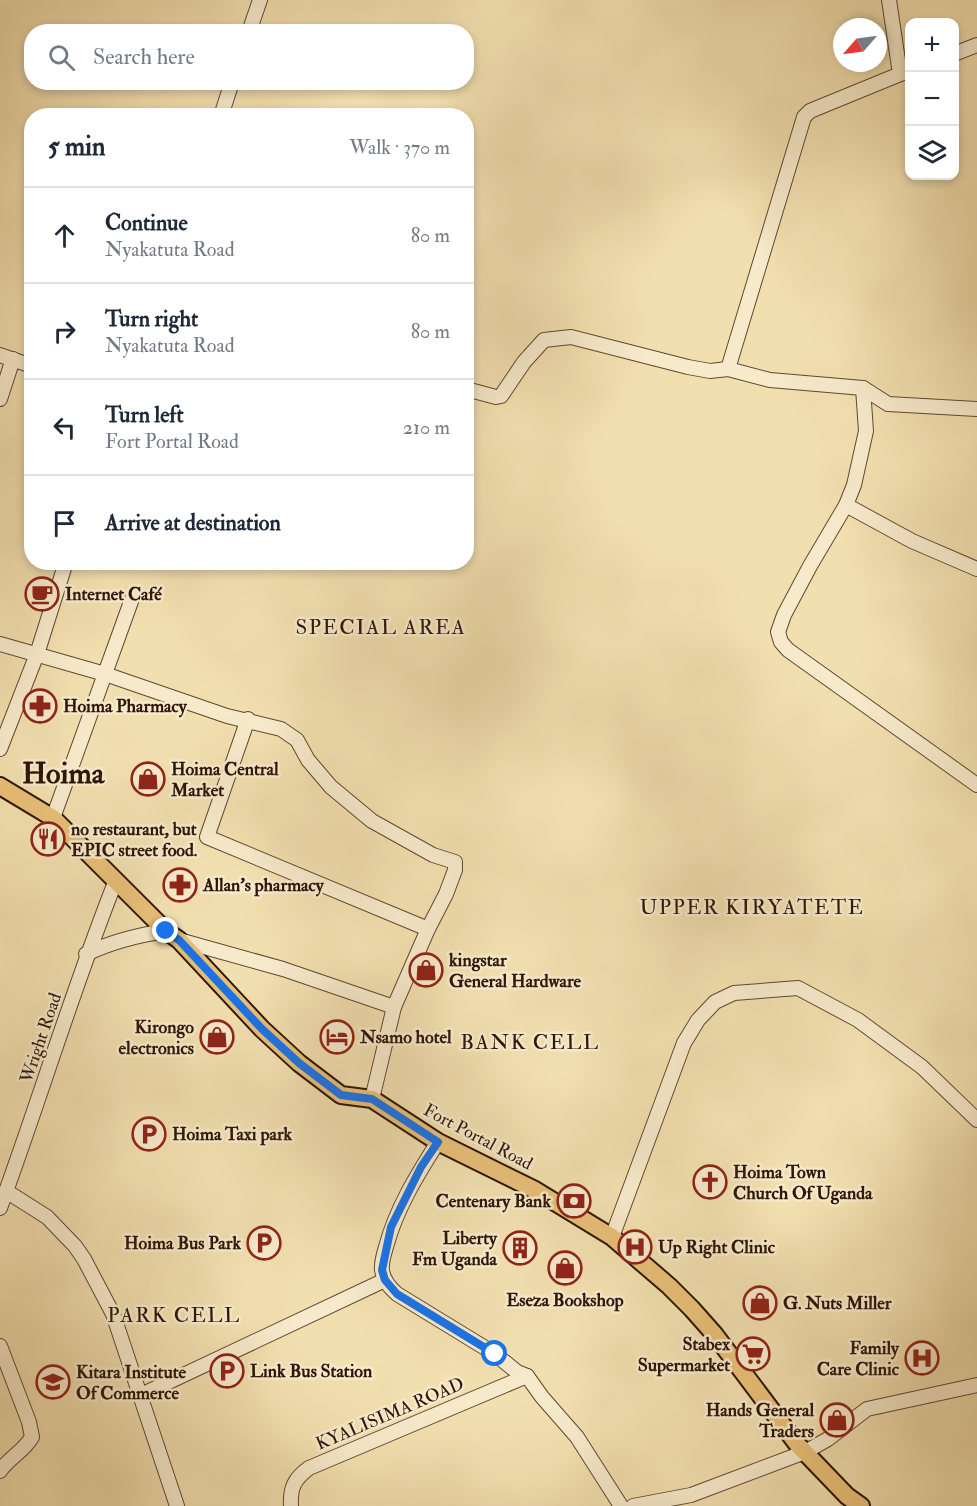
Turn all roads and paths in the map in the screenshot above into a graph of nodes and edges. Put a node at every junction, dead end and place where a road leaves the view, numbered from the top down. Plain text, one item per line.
1 (260, 0) edge
2 (889, 0) edge
3 (252, 24) edge
4 (977, 45) edge
5 (959, 52) edge
6 (905, 72) edge
7 (229, 90) edge
8 (224, 108) edge
9 (7, 357) edge
10 (24, 363) edge
11 (728, 369) junction
12 (863, 388) junction
13 (474, 391) edge
14 (0, 399) edge
15 (977, 409) edge
16 (846, 505) junction
17 (977, 569) edge
18 (64, 570) edge
19 (134, 596) dead end
20 (0, 644) edge
21 (38, 654) junction
22 (105, 674) junction
23 (248, 719) junction
24 (0, 748) edge
25 (977, 785) edge
26 (0, 786) edge
27 (53, 818) junction
28 (116, 880) junction
29 (428, 929) junction
30 (172, 936) junction
31 (86, 954) junction
32 (394, 1007) junction
33 (372, 1099) junction
34 (977, 1120) edge
35 (438, 1142) junction
36 (6, 1191) junction
37 (0, 1208) edge
38 (612, 1237) junction
39 (385, 1280) junction
40 (0, 1346) edge
41 (527, 1376) junction
42 (977, 1385) edge
43 (141, 1395) junction
44 (805, 1452) junction
45 (0, 1471) edge
46 (177, 1506) edge
47 (291, 1506) edge
48 (621, 1506) edge
49 (633, 1506) edge
50 (861, 1506) edge

1 - 3 street
2 - 6 street
4 - 5 street
6 - 11 street
7 - 8 street
9 - 10 street
9 - 14 street
11 - 12 street
11 - 13 street
12 - 15 street
12 - 16 street
16 - 17 street
16 - 25 street
18 - 21 street
19 - 22 street
20 - 21 street
21 - 22 street
21 - 24 street
22 - 23 street
22 - 27 street
23 - 29 street
23 - 29 street
26 - 27 main road, Fort Portal Road
27 - 28 main road, Fort Portal Road
28 - 30 main road, Fort Portal Road
28 - 31 street, Wright Road
29 - 32 street
30 - 31 street
30 - 32 street
30 - 33 main road, Fort Portal Road
31 - 36 street, Wright Road
32 - 33 street
33 - 35 main road, Fort Portal Road
34 - 38 street
35 - 38 main road, Fort Portal Road
35 - 39 street
36 - 37 street, Wright Road
36 - 43 street
38 - 44 main road, Fort Portal Road
39 - 41 street
39 - 43 street
40 - 45 street
41 - 47 street, KYALISIMA ROAD
41 - 48 street
42 - 44 street
43 - 46 street
44 - 49 street
44 - 50 main road, Fort Portal Road

